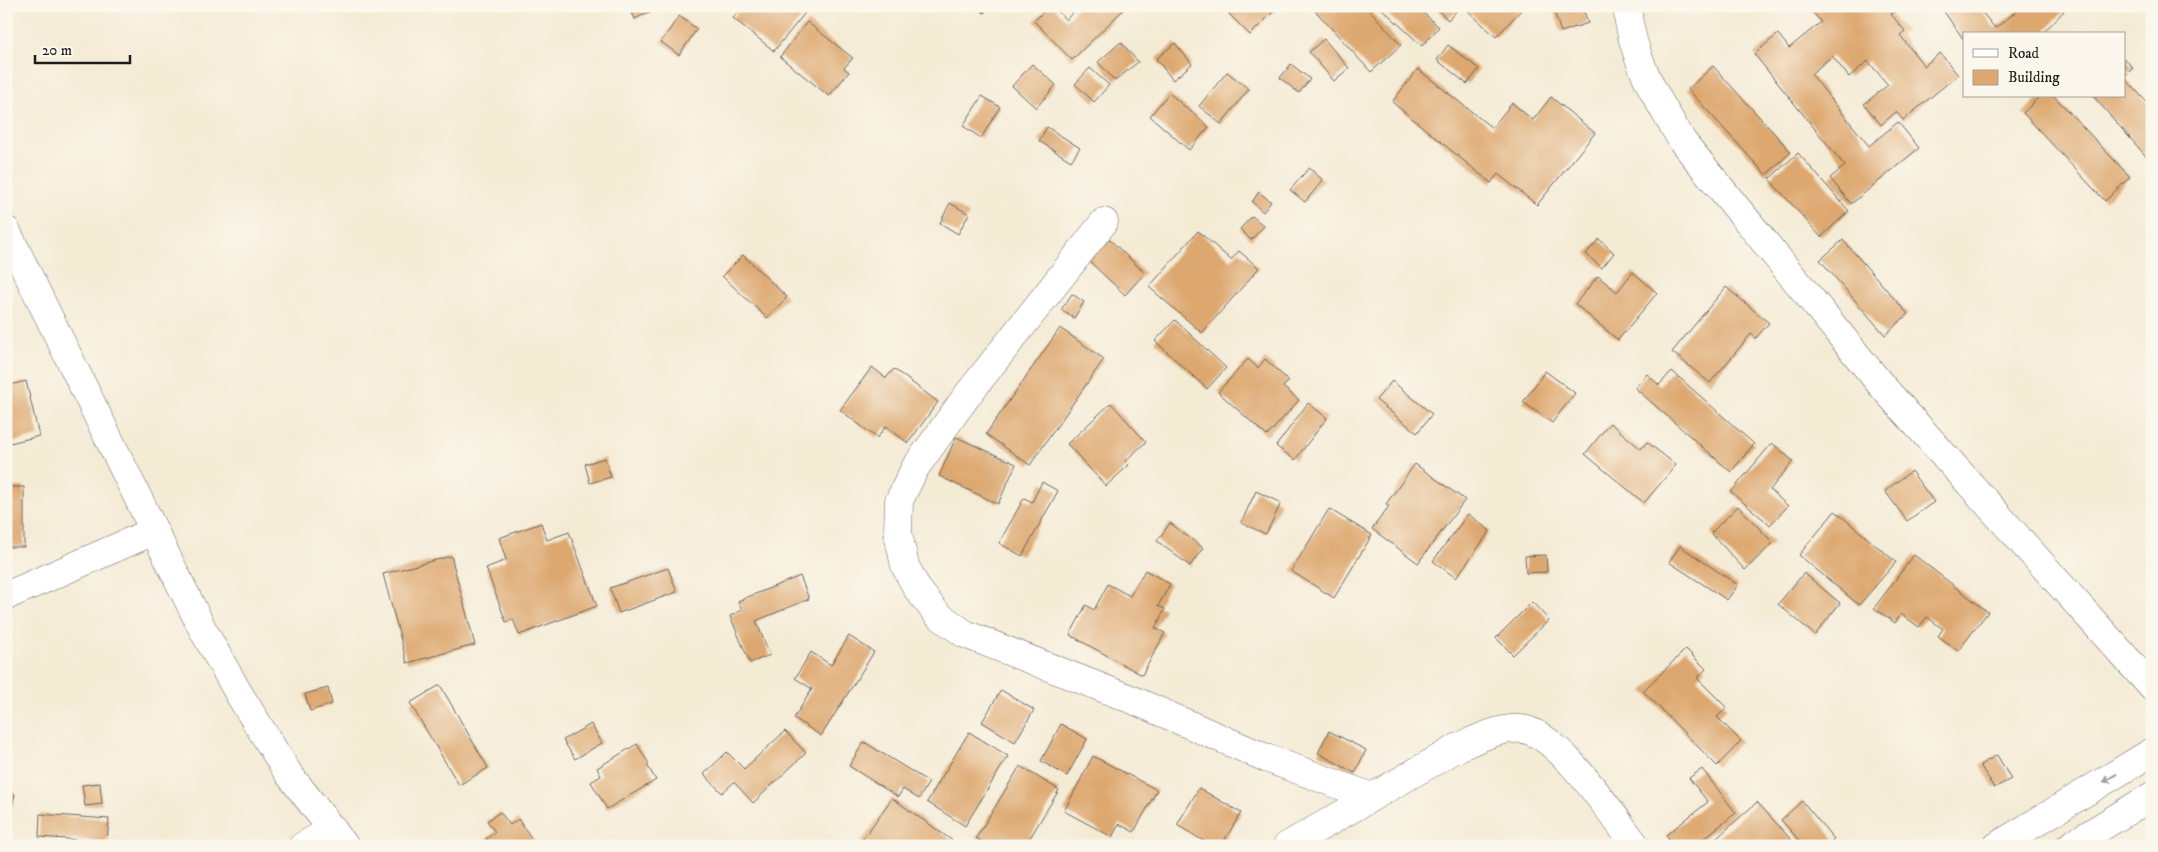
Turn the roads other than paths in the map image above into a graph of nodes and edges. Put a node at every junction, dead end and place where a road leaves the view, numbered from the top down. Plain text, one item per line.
1 (1627, 6) edge
2 (1104, 222) dead end
3 (6, 230) edge
4 (154, 531) junction
5 (6, 596) edge
6 (2152, 687) edge
7 (2152, 752) edge
8 (1372, 796) junction
9 (2152, 796) edge
10 (339, 838) edge
11 (303, 846) edge
12 (1287, 846) edge
13 (1636, 846) edge
14 (1997, 846) edge
15 (2070, 846) edge

1 - 6 street
2 - 8 street
3 - 4 street
4 - 5 street
4 - 10 street
7 -> 14 street
8 - 12 street
8 - 13 street
9 - 15 street
10 - 11 street

